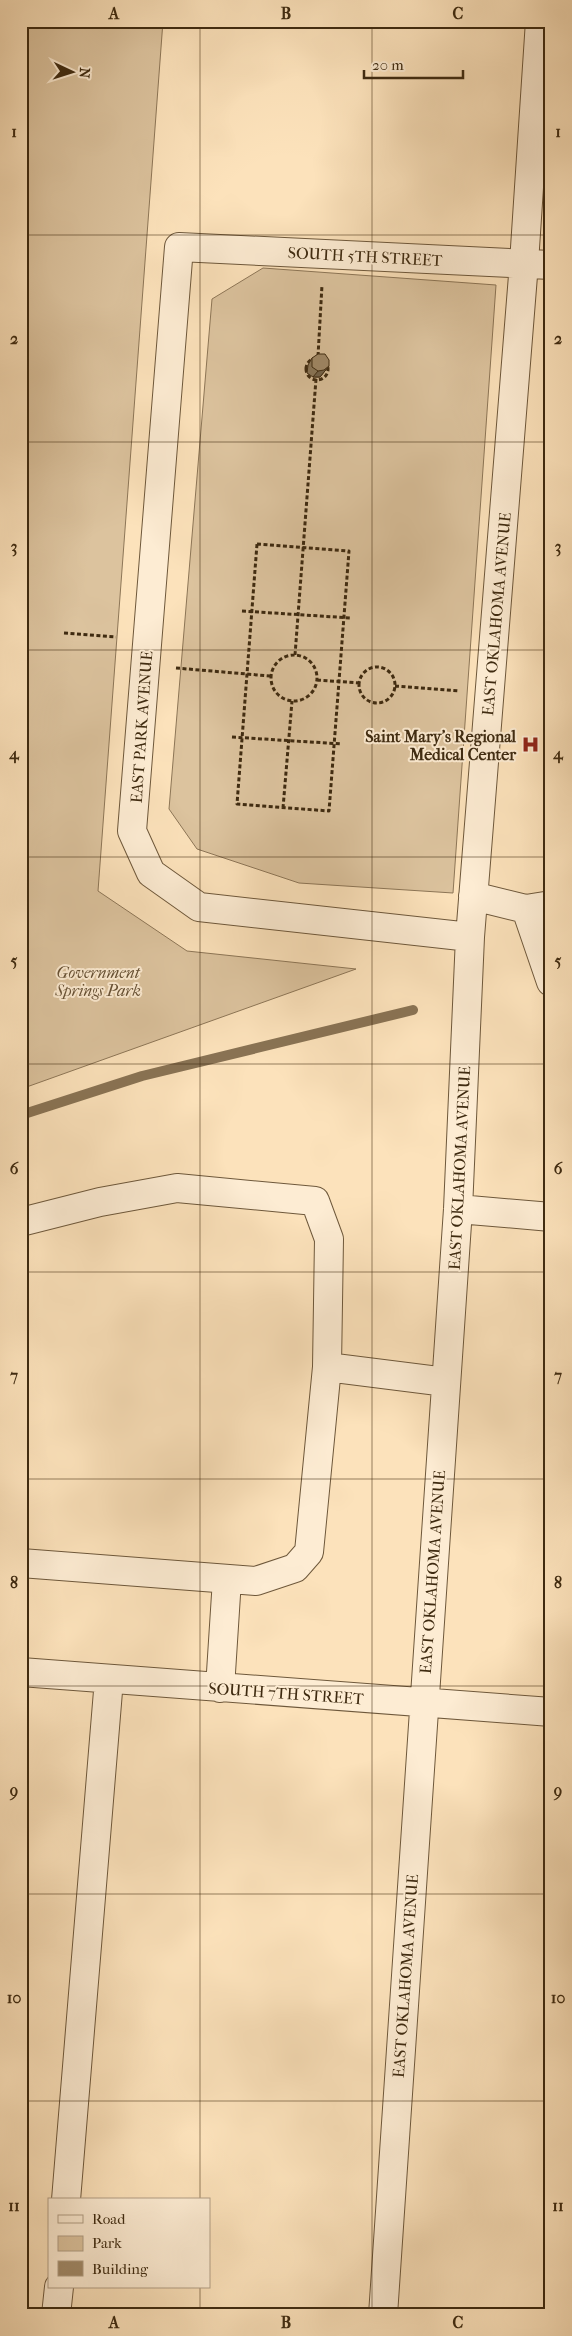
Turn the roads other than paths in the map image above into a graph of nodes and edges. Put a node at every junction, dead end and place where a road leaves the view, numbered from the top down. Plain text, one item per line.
1 (540, 21) edge
2 (179, 247) joint
3 (524, 263) junction
4 (551, 265) edge
5 (474, 896) junction
6 (538, 907) edge
7 (470, 937) junction
8 (551, 982) edge
9 (458, 1209) junction
10 (551, 1217) edge
11 (21, 1222) edge
12 (327, 1368) junction
13 (446, 1382) junction
14 (21, 1563) edge
15 (227, 1578) junction
16 (21, 1672) edge
17 (109, 1679) junction
18 (220, 1688) junction
19 (423, 1704) junction
20 (551, 1712) edge
21 (66, 2198) edge
22 (59, 2288) edge
23 (56, 2315) edge
24 (383, 2315) edge

1 - 3 street, EAST OKLAHOMA AVENUE
2 - 3 street, SOUTH 5TH STREET
2 - 7 street, EAST PARK AVENUE
3 - 4 street, SOUTH 5TH STREET
3 - 5 street, EAST OKLAHOMA AVENUE
5 - 6 street
5 - 7 street, EAST OKLAHOMA AVENUE
6 - 8 street
7 - 9 street, EAST OKLAHOMA AVENUE
9 - 10 street
9 - 13 street, EAST OKLAHOMA AVENUE
11 - 12 street
12 - 13 street
12 - 15 street
13 - 19 street, EAST OKLAHOMA AVENUE
14 - 15 street
15 - 18 street
16 - 17 street, SOUTH 7TH STREET
17 - 18 street, SOUTH 7TH STREET
17 - 21 street
18 - 19 street, SOUTH 7TH STREET
19 - 20 street, SOUTH 7TH STREET
19 - 24 street, EAST OKLAHOMA AVENUE
22 - 23 street

